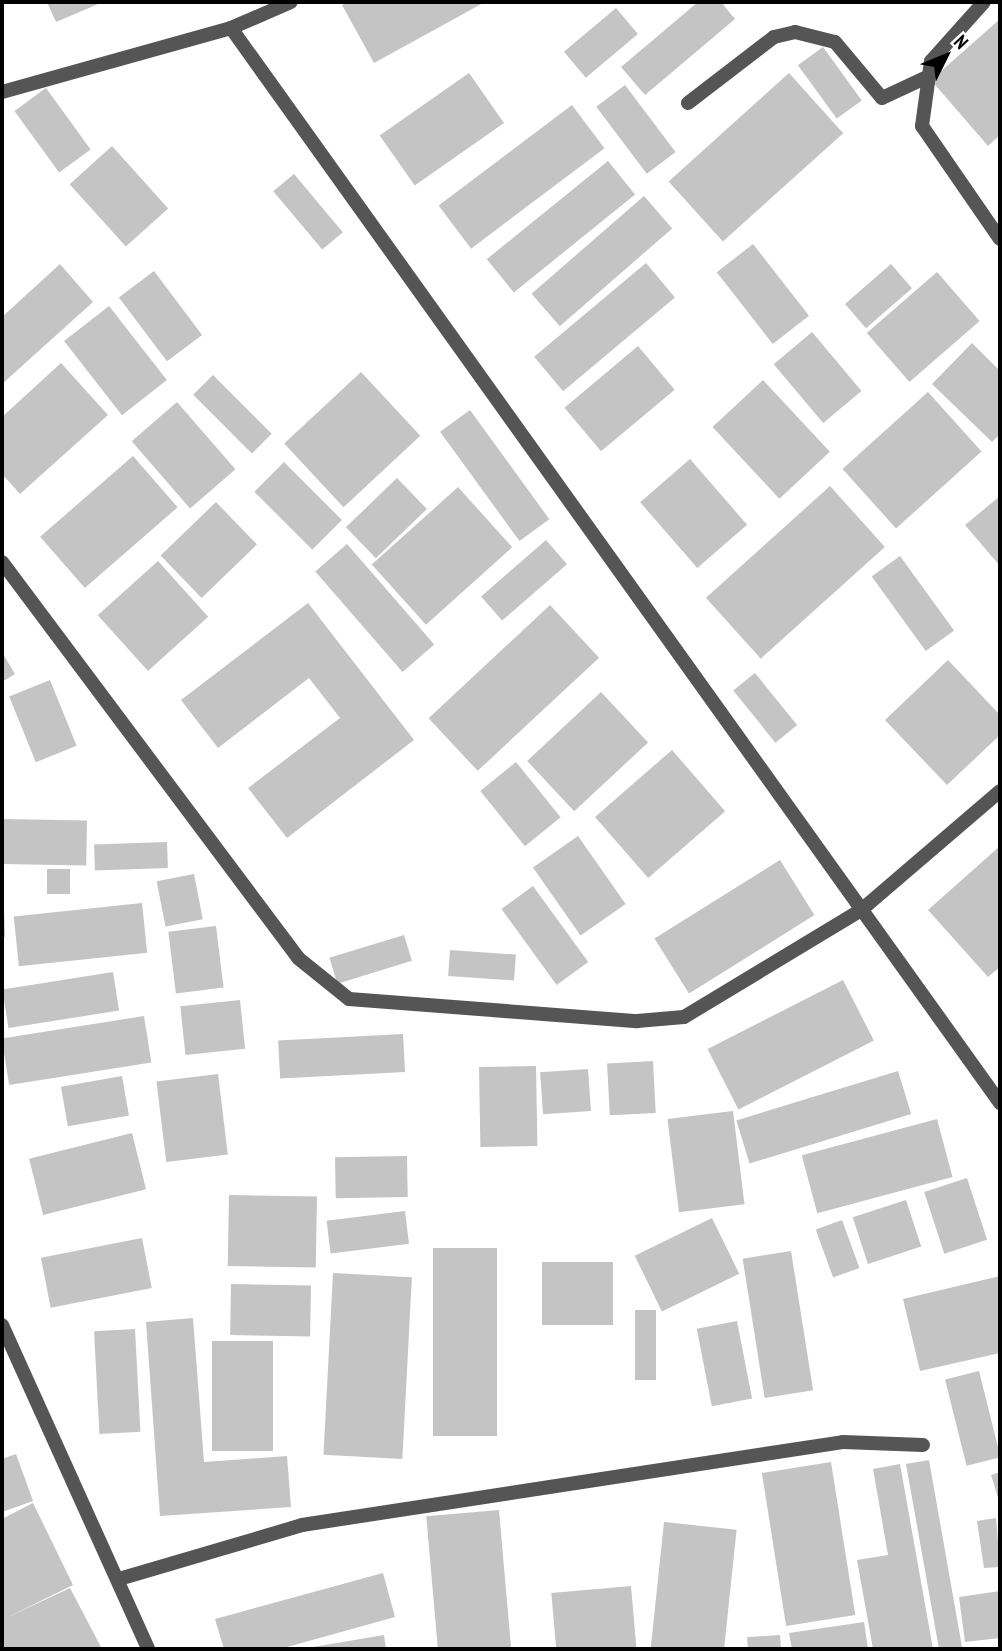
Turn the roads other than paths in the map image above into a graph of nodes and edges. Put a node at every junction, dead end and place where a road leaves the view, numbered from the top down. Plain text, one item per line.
1 (291, 2) edge
2 (984, 2) edge
3 (230, 28) junction
4 (925, 78) junction
5 (2, 92) edge
6 (688, 103) dead end
7 (1000, 239) edge
8 (2, 562) edge
9 (1000, 791) edge
10 (860, 911) junction
11 (1000, 1103) edge
12 (2, 1325) edge
13 (922, 1445) dead end
14 (119, 1579) junction
15 (148, 1649) edge

1 - 3 street
2 - 4 street
3 - 5 street
3 - 10 street
4 - 6 street
4 - 7 street
8 - 10 street
9 - 10 street
10 - 11 street
12 - 14 street
13 - 14 street
14 - 15 street

